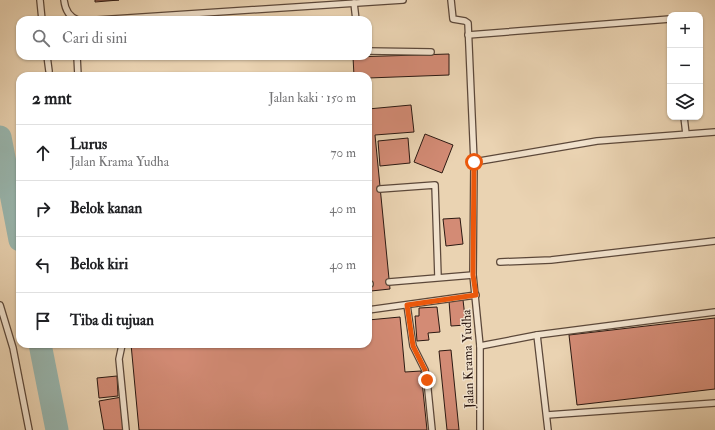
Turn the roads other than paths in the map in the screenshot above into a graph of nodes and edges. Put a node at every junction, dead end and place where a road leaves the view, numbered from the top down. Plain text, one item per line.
1 (40, 0) edge
2 (64, 0) edge
3 (403, 0) edge
4 (451, 0) edge
5 (354, 3) junction
6 (42, 16) edge
7 (71, 16) edge
8 (157, 16) edge
9 (356, 16) edge
10 (667, 19) edge
11 (468, 35) junction
12 (372, 51) edge
13 (431, 52) dead end
14 (48, 60) edge
15 (77, 60) edge
16 (49, 71) dead end
17 (78, 72) edge
18 (684, 120) edge
19 (715, 132) edge
20 (686, 134) junction
21 (474, 162) junction
22 (380, 189) dead end
23 (715, 240) edge
24 (500, 262) dead end
25 (473, 275) junction
26 (438, 277) junction
27 (389, 282) dead end
28 (476, 295) junction
29 (0, 305) edge
30 (407, 305) junction
31 (372, 309) edge
32 (715, 312) edge
33 (537, 335) junction
34 (480, 346) junction
35 (122, 348) edge
36 (715, 403) edge
37 (547, 416) junction
38 (29, 430) edge
39 (126, 430) edge
40 (432, 430) edge
41 (480, 430) edge
42 (548, 430) edge

1 - 6 lane
2 - 7 lane
3 - 5 lane
4 - 11 lane, Jalan Krama Yudha
5 - 8 lane
5 - 9 lane
10 - 11 lane
11 - 21 lane, Jalan Krama Yudha
12 - 13 lane
14 - 16 lane
15 - 17 lane
18 - 20 lane
19 - 20 lane
20 - 21 lane
21 - 25 lane, Jalan Krama Yudha
22 - 26 lane
23 - 24 lane
25 - 26 lane
25 - 28 lane, Jalan Krama Yudha
26 - 27 lane
28 - 30 lane
28 - 34 lane, Jalan Krama Yudha
29 - 38 lane
30 - 31 lane
30 - 40 lane
32 - 33 lane
33 - 34 lane
33 - 37 lane
34 - 41 lane, Jalan Krama Yudha
35 - 39 lane
36 - 37 lane
37 - 42 lane

